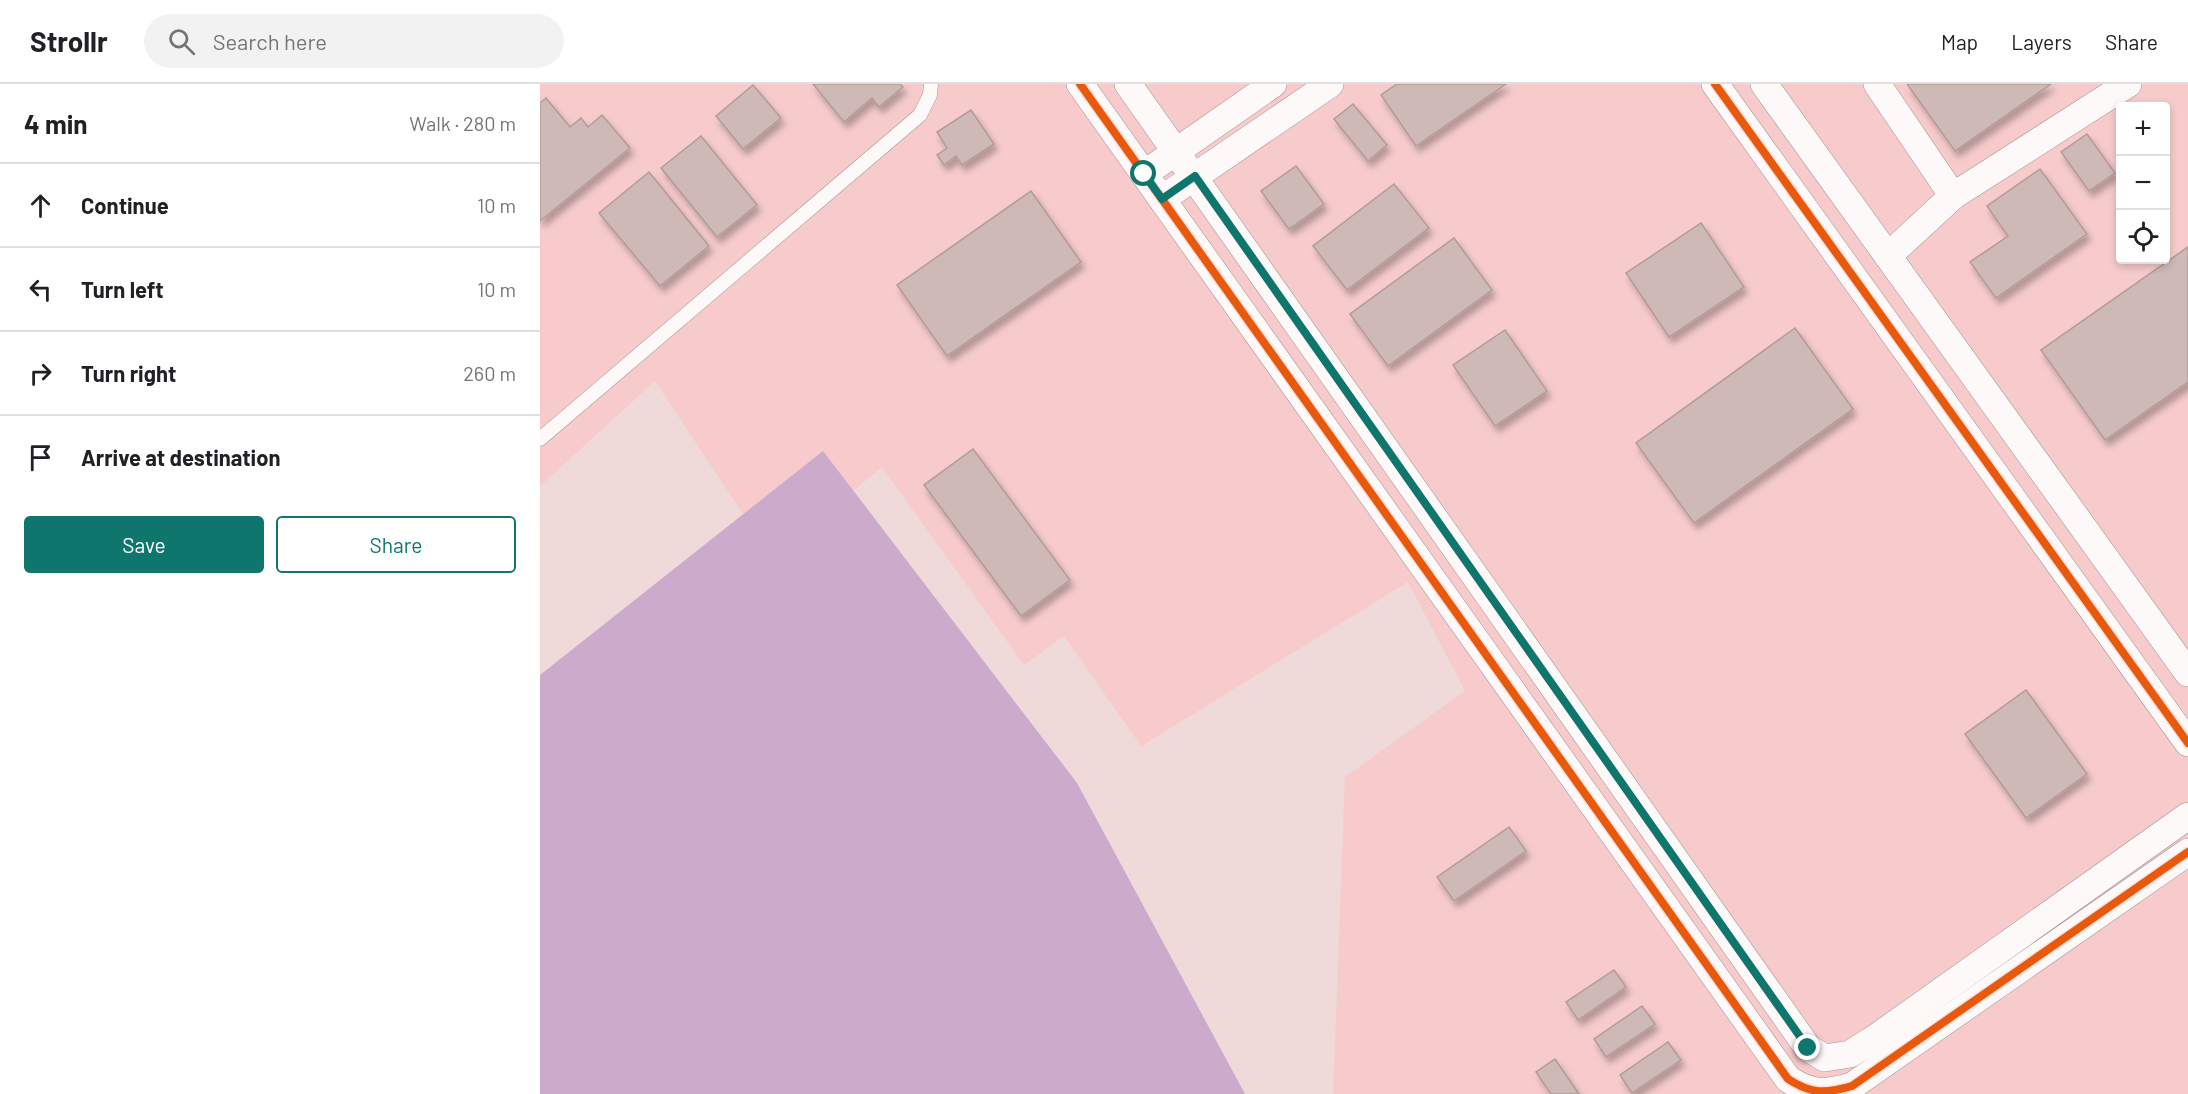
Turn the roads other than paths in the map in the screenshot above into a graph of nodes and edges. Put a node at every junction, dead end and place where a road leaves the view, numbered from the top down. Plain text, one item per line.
1 (931, 84) edge
2 (1080, 84) edge
3 (1128, 84) edge
4 (1273, 84) edge
5 (1330, 84) edge
6 (1715, 84) edge
7 (1764, 84) edge
8 (1877, 84) edge
9 (2128, 84) edge
10 (1178, 152) junction
11 (1144, 174) junction
12 (1195, 176) junction
13 (1953, 196) junction
14 (1162, 199) junction
15 (1888, 256) junction
16 (540, 439) edge
17 (2188, 673) edge
18 (2188, 743) edge
19 (2188, 816) edge
20 (2188, 852) edge
21 (1825, 1058) junction
22 (1816, 1094) edge

1 - 16 lane
2 - 11 street
3 - 10 street
4 - 10 street
5 - 12 street
6 - 18 street
7 - 15 street
8 - 13 street
9 - 13 street
10 - 11 street
10 - 12 street
11 - 14 street
12 - 14 street
12 - 21 street
13 - 15 street
14 - 22 street
15 - 17 street
19 - 21 street
20 - 22 street
21 - 22 street

